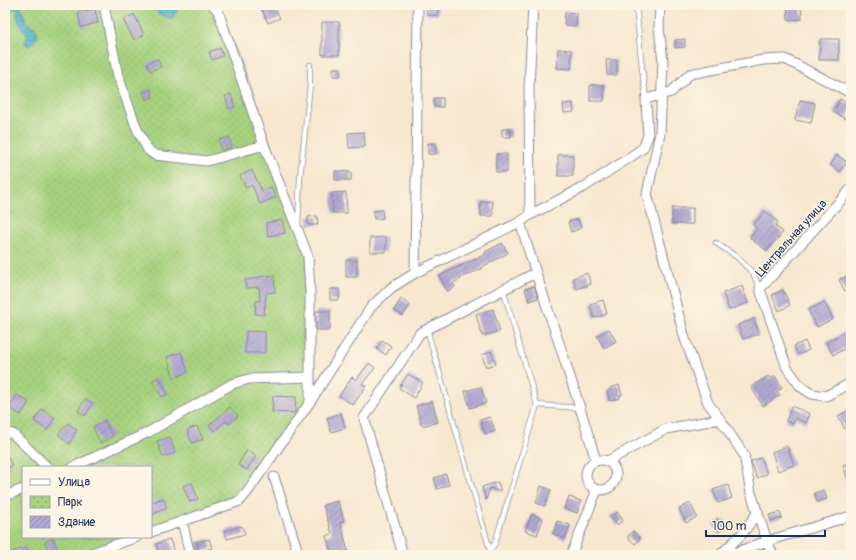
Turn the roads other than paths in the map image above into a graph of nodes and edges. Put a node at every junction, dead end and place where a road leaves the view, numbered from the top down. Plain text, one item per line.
1 (104, 5) edge
2 (418, 5) edge
3 (533, 5) edge
4 (636, 5) edge
5 (660, 5) edge
6 (219, 7) edge
7 (310, 65) dead end
8 (851, 93) edge
9 (662, 95) junction
10 (646, 99) junction
11 (264, 145) junction
12 (851, 189) edge
13 (530, 215) junction
14 (520, 222) junction
15 (298, 230) junction
16 (716, 243) dead end
17 (415, 273) junction
18 (535, 273) junction
19 (503, 289) junction
20 (760, 289) junction
21 (427, 329) junction
22 (310, 377) junction
23 (851, 383) edge
24 (310, 402) junction
25 (537, 405) junction
26 (581, 408) junction
27 (720, 419) junction
28 (5, 432) edge
29 (596, 461) junction
30 (608, 461) junction
31 (46, 466) edge
32 (75, 466) edge
33 (274, 477) dead end
34 (22, 489) edge
35 (597, 490) junction
36 (5, 496) edge
37 (758, 512) junction
38 (851, 516) edge
39 (182, 521) junction
40 (152, 532) edge
41 (134, 538) edge
42 (767, 541) junction
43 (489, 553) edge
44 (86, 555) edge
45 (190, 555) edge
46 (298, 555) edge
47 (403, 555) edge
48 (571, 555) edge
49 (720, 555) edge
50 (729, 555) edge
51 (773, 555) edge

1 - 11 street
2 - 17 street
3 - 13 street
4 - 10 lane
5 - 9 street
6 - 11 street
7 - 15 lane
8 - 9 street
9 - 10 street
9 - 27 street
10 - 13 street
11 - 15 street
12 - 20 street, Центральная улица
13 - 14 street
14 - 17 street
14 - 18 street
15 - 22 street
16 - 20 lane
17 - 24 street
18 - 19 street
18 - 26 street
19 - 21 street
19 - 25 lane
20 - 23 street, Центральная улица
21 - 43 lane
21 - 47 street
22 - 24 street
22 - 32 street
24 - 39 street
25 - 26 lane
25 - 43 lane
26 - 29 street
27 - 30 street
27 - 37 street
28 - 31 street
29 - 30 street
29 - 35 street
30 - 35 street
33 - 46 street
34 - 36 street
35 - 48 street
37 - 42 street
37 - 49 street
38 - 42 street
39 - 40 street
39 - 45 street
41 - 44 street
42 - 50 street
42 - 51 street

